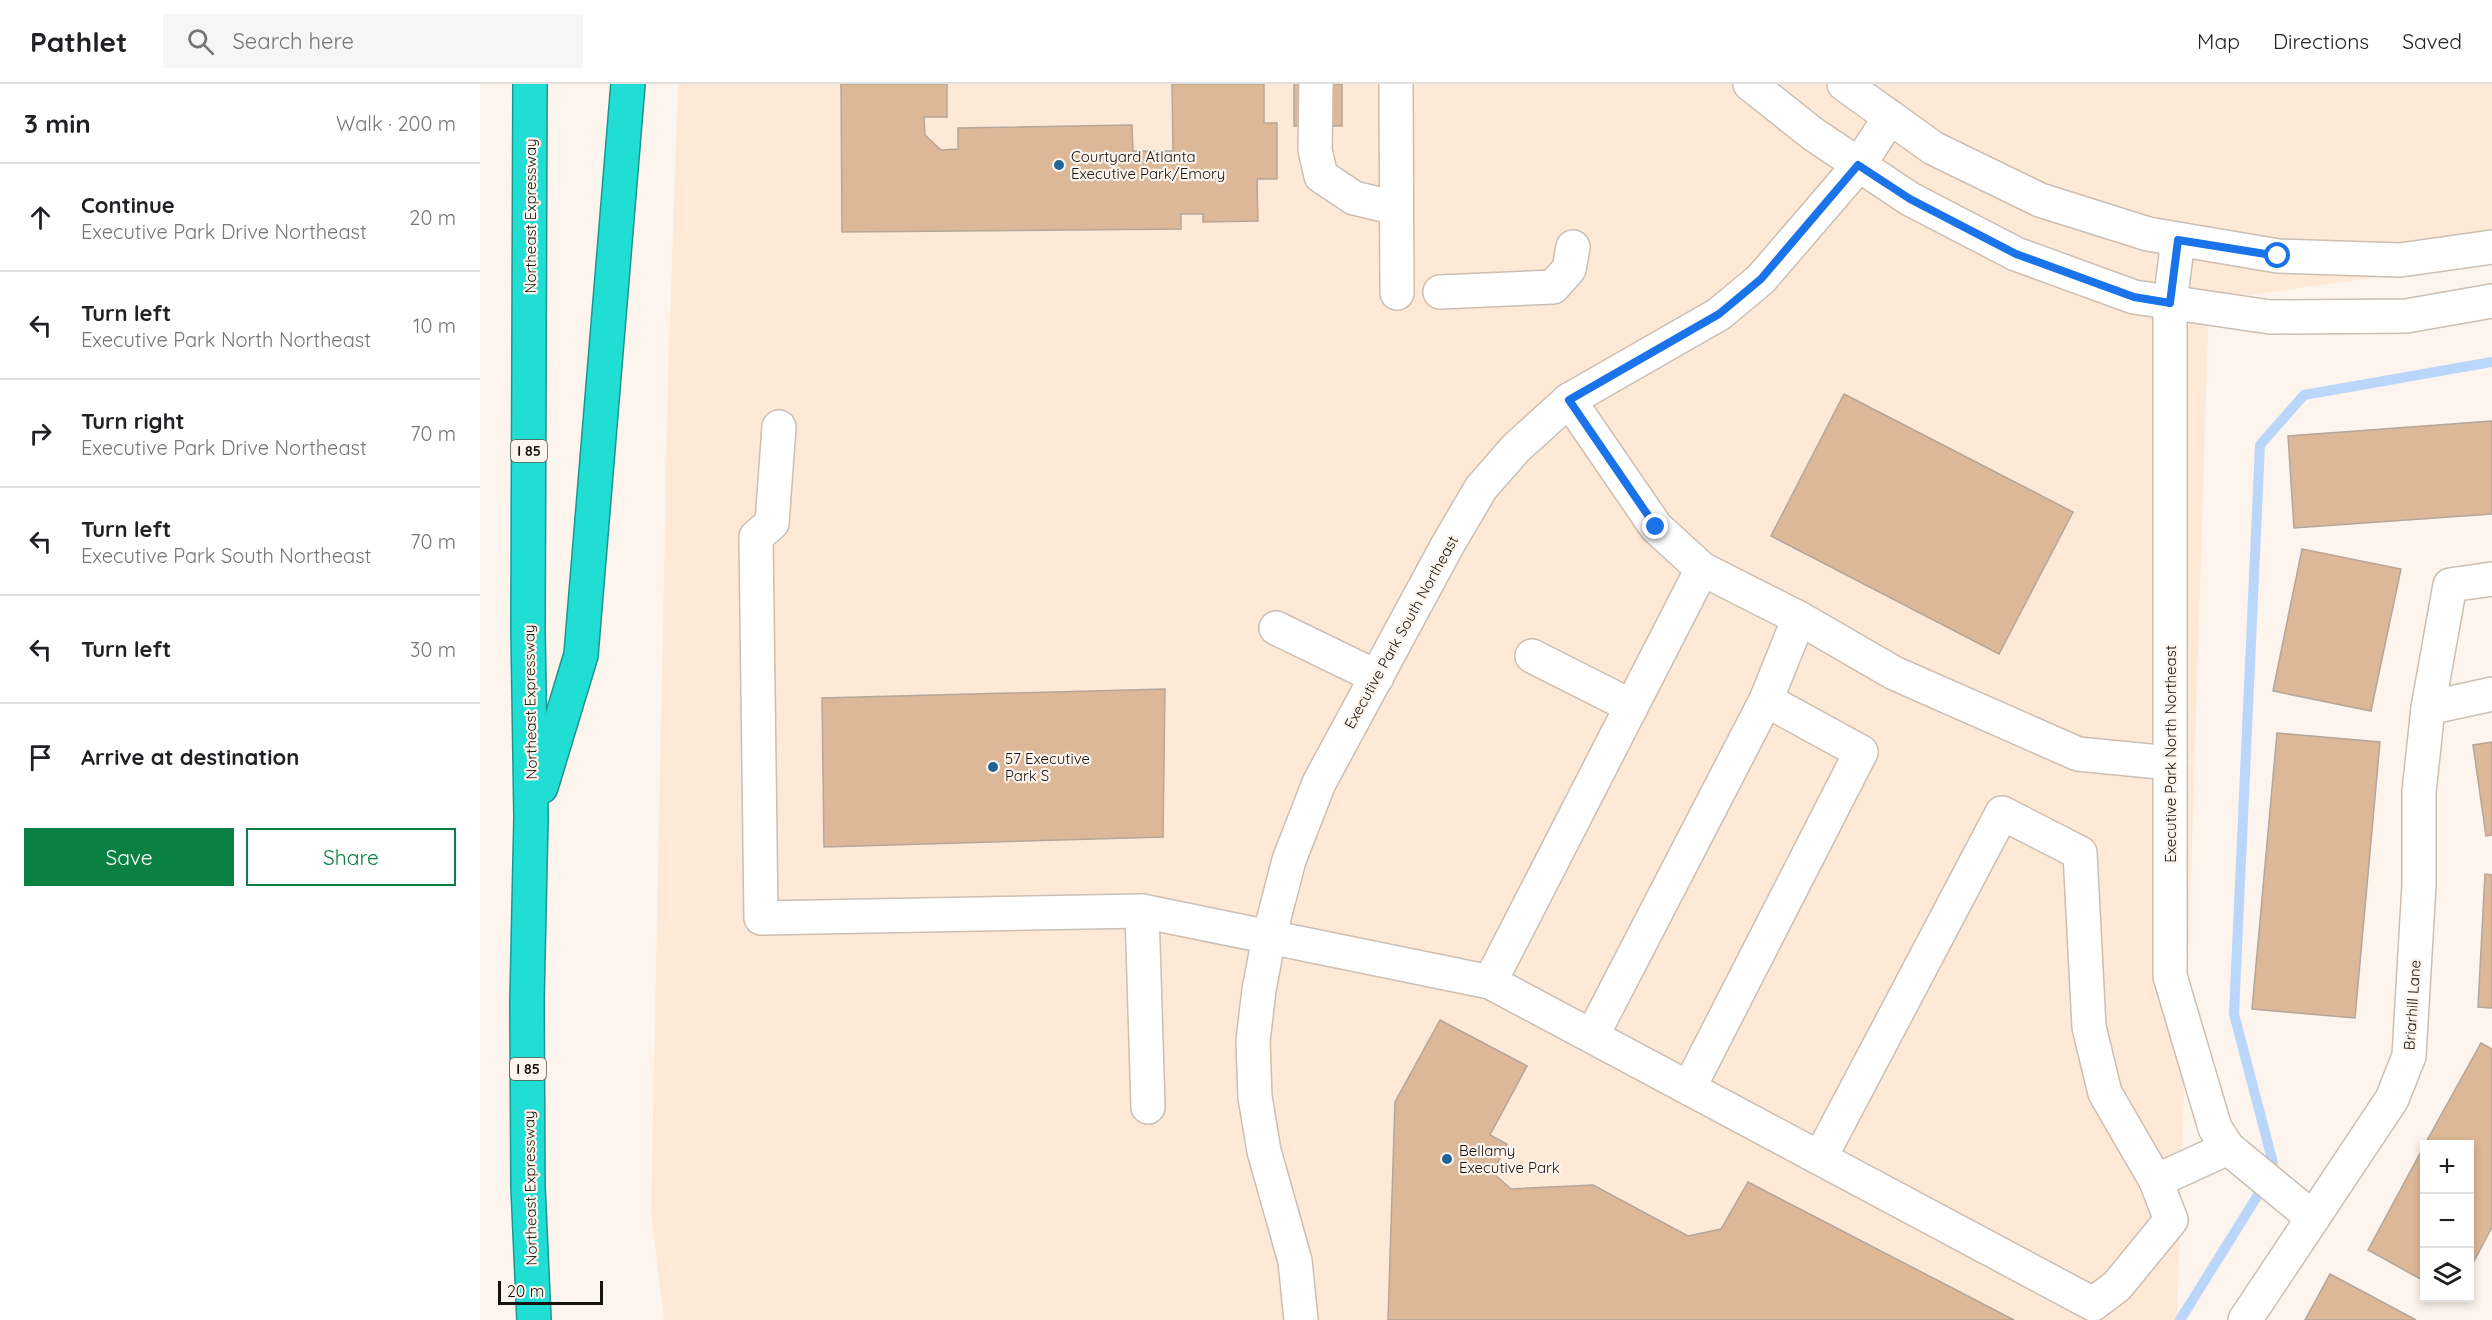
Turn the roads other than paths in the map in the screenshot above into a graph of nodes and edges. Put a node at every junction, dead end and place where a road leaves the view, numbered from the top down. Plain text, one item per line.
1 (530, 84) edge
2 (628, 84) edge
3 (1316, 84) edge
4 (1396, 84) edge
5 (1750, 84) edge
6 (1844, 84) edge
7 (1890, 117) junction
8 (1858, 165) junction
9 (1396, 208) junction
10 (2178, 240) junction
11 (1573, 247) dead end
12 (2492, 247) edge
13 (1440, 292) dead end
14 (1396, 293) dead end
15 (2492, 301) edge
16 (2170, 303) junction
17 (1569, 400) junction
18 (779, 427) dead end
19 (1702, 569) junction
20 (2492, 579) edge
21 (1799, 618) junction
22 (1276, 628) dead end
23 (1532, 656) dead end
24 (1377, 677) junction
25 (2492, 694) edge
26 (1766, 700) junction
27 (1631, 706) junction
28 (2428, 708) junction
29 (2170, 764) junction
30 (531, 817) junction
31 (1142, 911) junction
32 (1269, 937) junction
33 (1490, 982) junction
34 (1592, 1036) junction
35 (1689, 1088) junction
36 (1148, 1107) dead end
37 (2228, 1148) junction
38 (1820, 1158) junction
39 (2156, 1181) junction
40 (2313, 1218) junction
41 (2097, 1312) edge
42 (534, 1320) edge
43 (1301, 1320) edge
44 (2245, 1320) edge

1 - 30 highway, Northeast Expressway / I 85
2 - 30 highway
3 - 9 street
4 - 9 street
5 - 8 street
6 - 7 street
7 - 8 street, Executive Park South Northeast
7 - 10 street
8 - 16 street
8 - 17 street, Executive Park South Northeast
9 - 14 street
10 - 12 street
10 - 16 street, Executive Park North Northeast
11 - 13 street
15 - 16 street
16 - 29 street, Executive Park North Northeast
17 - 19 street
17 - 24 street, Executive Park South Northeast
18 - 31 street
19 - 21 street
19 - 27 street
20 - 28 street, Briarhill Lane
21 - 26 street
21 - 29 street
22 - 24 street
23 - 27 street
24 - 32 street, Executive Park South Northeast
25 - 28 street
26 - 34 street
26 - 35 street
27 - 33 street
28 - 40 street, Briarhill Lane
29 - 37 street, Executive Park North Northeast
30 - 42 highway, Northeast Expressway / I 85
31 - 32 street
31 - 36 street
32 - 33 street
32 - 43 street, Executive Park South Northeast
33 - 34 street
34 - 35 street
35 - 38 street
37 - 39 street
37 - 40 street, Executive Park North Northeast
38 - 39 street
38 - 41 street
39 - 41 street
40 - 44 street, Briarhill Lane

